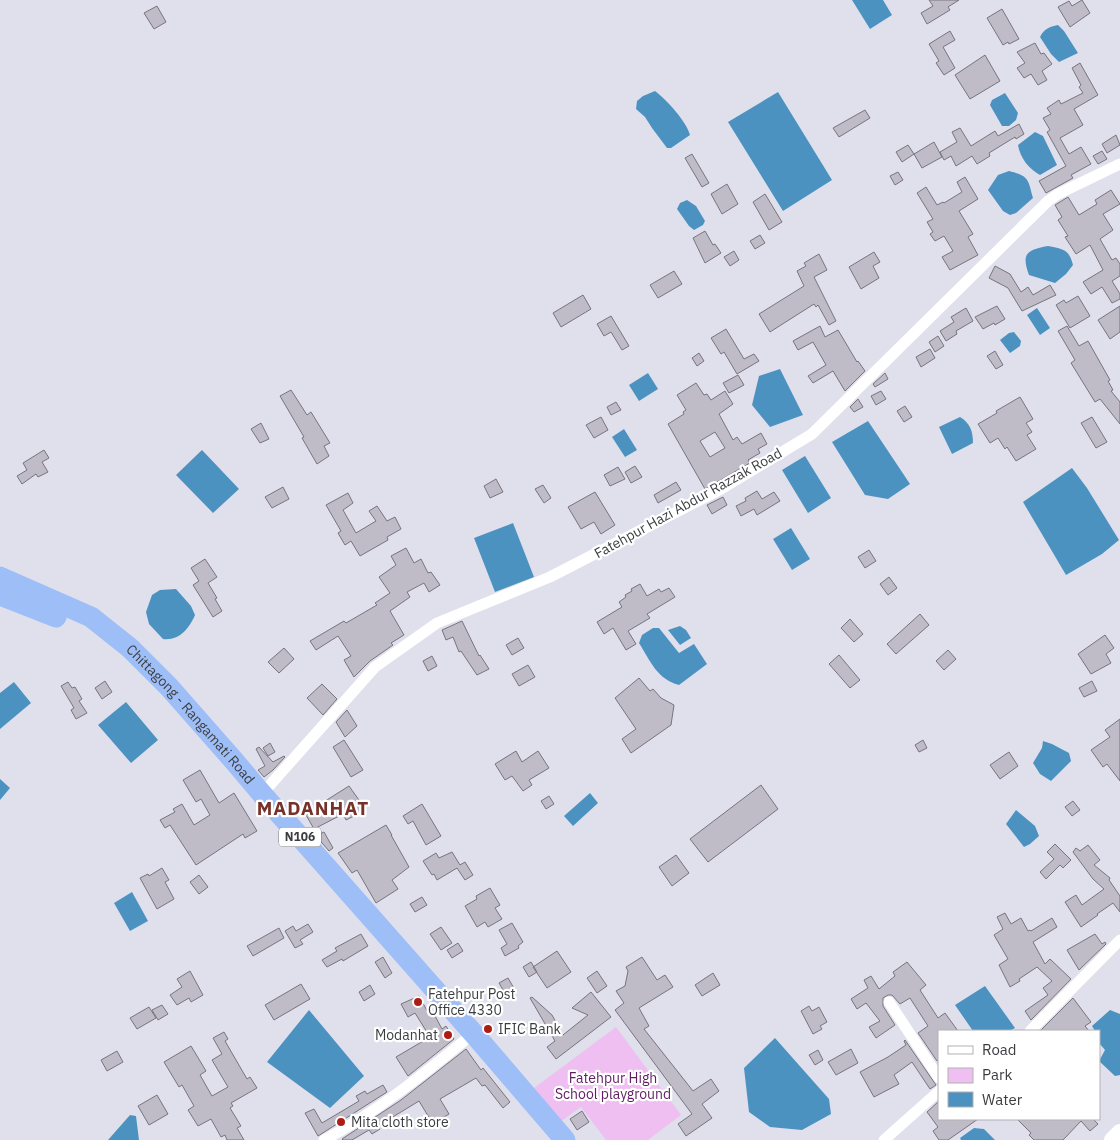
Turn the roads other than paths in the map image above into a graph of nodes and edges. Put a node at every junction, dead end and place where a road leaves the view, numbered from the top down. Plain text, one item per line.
1 (1120, 164) edge
2 (0, 577) edge
3 (0, 595) edge
4 (262, 794) junction
5 (1120, 940) edge
6 (889, 1002) dead end
7 (1031, 1030) edge
8 (464, 1041) junction
9 (938, 1076) edge
10 (938, 1092) edge
11 (1120, 1132) edge
12 (324, 1140) edge
13 (550, 1140) edge
14 (565, 1140) edge
15 (884, 1140) edge
16 (1112, 1140) edge

1 - 4 street, Fatehpur Hazi Abdur Razzak Road
2 - 4 highway, Chittagong - Rangamati Road / N106
3 - 8 highway, Chittagong - Rangamati Road / N106
4 - 14 highway, Chittagong - Rangamati Road / N106
5 - 7 street
6 - 9 street
8 - 12 street
8 - 13 highway, Chittagong - Rangamati Road / N106
10 - 15 street
11 - 16 main road

